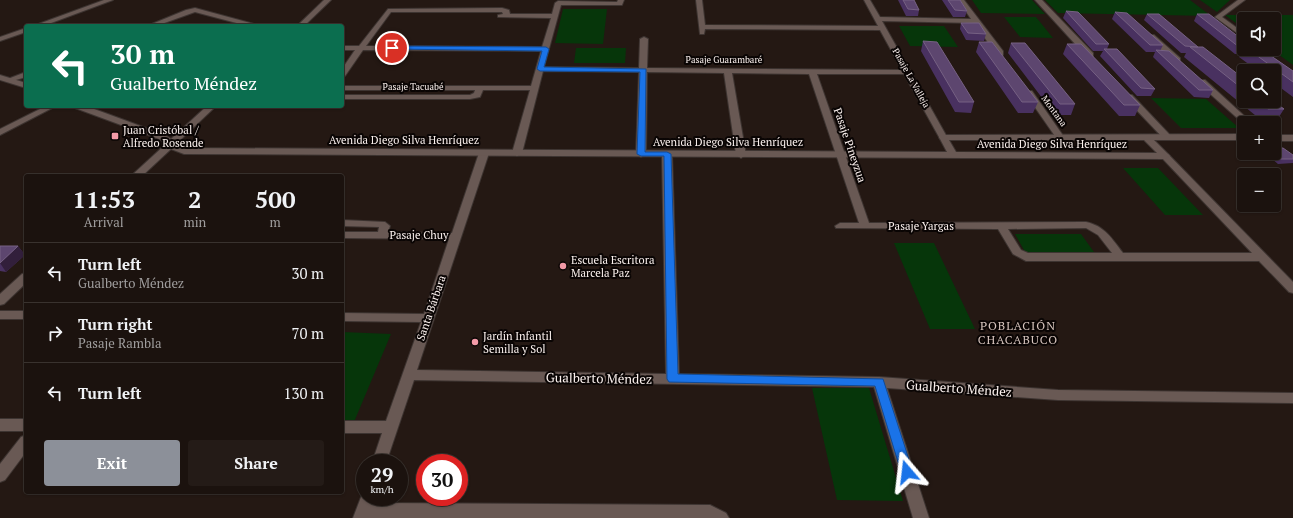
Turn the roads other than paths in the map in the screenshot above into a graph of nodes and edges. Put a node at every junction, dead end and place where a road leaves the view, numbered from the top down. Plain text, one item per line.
1 (110, 0) edge
2 (328, 0) edge
3 (699, 0) edge
4 (868, 0) edge
5 (962, 0) edge
6 (1038, 0) edge
7 (1242, 0) edge
8 (621, 2) edge
9 (554, 16) junction
10 (878, 19) junction
11 (977, 21) junction
12 (42, 24) edge
13 (155, 24) edge
14 (249, 24) edge
15 (302, 24) edge
16 (883, 28) junction
17 (1143, 29) edge
18 (24, 31) edge
19 (1237, 31) edge
20 (0, 39) edge
21 (644, 39) dead end
22 (344, 48) edge
23 (361, 48) junction
24 (546, 49) junction
25 (1006, 62) edge
26 (1097, 63) edge
27 (1181, 63) edge
28 (540, 69) junction
29 (643, 70) junction
30 (728, 70) junction
31 (344, 71) edge
32 (812, 71) junction
33 (907, 72) junction
34 (24, 75) edge
35 (0, 77) edge
36 (1198, 78) edge
37 (9, 80) junction
38 (24, 85) edge
39 (1024, 87) edge
40 (344, 88) edge
41 (480, 88) junction
42 (535, 88) junction
43 (1124, 91) edge
44 (344, 97) edge
45 (48, 108) edge
46 (87, 108) edge
47 (210, 108) edge
48 (1240, 116) edge
49 (0, 132) edge
50 (943, 137) junction
51 (1060, 137) junction
52 (1146, 137) junction
53 (1166, 137) junction
54 (1237, 138) edge
55 (1281, 138) edge
56 (1292, 138) edge
57 (171, 144) junction
58 (484, 153) junction
59 (517, 153) junction
60 (641, 154) junction
61 (667, 154) junction
62 (741, 155) junction
63 (841, 155) junction
64 (954, 156) junction
65 (1164, 156) junction
66 (138, 174) edge
67 (344, 223) edge
68 (1001, 225) junction
69 (840, 226) dead end
70 (865, 226) junction
71 (344, 235) edge
72 (382, 235) junction
73 (456, 236) junction
74 (1120, 257) junction
75 (1262, 257) junction
76 (24, 279) edge
77 (1293, 289) edge
78 (0, 301) edge
79 (0, 315) edge
80 (24, 315) edge
81 (344, 317) edge
82 (428, 318) junction
83 (408, 375) junction
84 (673, 379) junction
85 (879, 382) junction
86 (1293, 398) edge
87 (0, 425) edge
88 (24, 425) edge
89 (344, 427) edge
90 (391, 427) junction
91 (24, 444) edge
92 (382, 454) edge
93 (0, 475) edge
94 (364, 508) edge
95 (581, 514) edge
96 (721, 518) edge
97 (921, 518) edge

1 - 12 street
2 - 15 street
3 - 16 street
4 - 10 street, Pasaje La Valleja
5 - 11 street
6 - 26 street
7 - 19 street
8 - 9 street
9 - 23 street
9 - 24 street
10 - 11 street
10 - 16 street, Pasaje La Valleja
11 - 25 street
13 - 14 street
16 - 33 street, Pasaje La Valleja
17 - 27 street
18 - 20 street
21 - 29 street
22 - 23 street
23 - 24 street
23 - 31 street
24 - 28 street
28 - 29 street, Pasaje Guarambaré
28 - 42 street
29 - 30 street, Pasaje Guarambaré
29 - 60 street
30 - 32 street, Pasaje Guarambaré
30 - 62 street
32 - 33 street, Pasaje Guarambaré
32 - 63 street, Pasaje Pineyzua
33 - 50 street, Pasaje La Valleja
34 - 37 street
35 - 37 street
36 - 48 street
37 - 38 street
39 - 51 street, Montana
40 - 41 street, Pasaje Tacuabé
41 - 42 street, Pasaje Tacuabé
41 - 44 street, Pasaje Tacuabé
42 - 59 street
43 - 53 street
45 - 49 street
46 - 57 street, Avenida Diego Silva Henríquez
47 - 57 street
50 - 51 street, Avenida Diego Silva Henríquez
50 - 64 street, Pasaje La Valleja
51 - 52 street, Avenida Diego Silva Henríquez
52 - 53 street, Avenida Diego Silva Henríquez
52 - 65 street
53 - 54 street, Avenida Diego Silva Henríquez
55 - 56 street
57 - 58 street, Avenida Diego Silva Henríquez
57 - 66 street
58 - 59 street, Avenida Diego Silva Henríquez
58 - 73 street, Santa Bárbara
59 - 60 street, Avenida Diego Silva Henríquez
60 - 61 street, Avenida Diego Silva Henríquez
61 - 62 street, Avenida Diego Silva Henríquez
61 - 84 street
62 - 63 street, Avenida Diego Silva Henríquez
63 - 64 street, Avenida Diego Silva Henríquez
63 - 70 street, Pasaje Pineyzua
64 - 65 street, Avenida Diego Silva Henríquez
65 - 75 street
67 - 72 street, Pasaje Chuy
68 - 70 street, Pasaje Yargas
68 - 74 street, Pasaje Yargas
68 - 74 street
69 - 70 street, Pasaje Yargas
71 - 72 street, Pasaje Chuy
72 - 73 street, Pasaje Chuy
73 - 82 street, Santa Bárbara
74 - 75 street
75 - 77 street
76 - 78 street
79 - 80 street
81 - 82 street
82 - 83 street, Santa Bárbara
83 - 84 street, Gualberto Méndez
83 - 90 street, Santa Bárbara
84 - 85 street, Gualberto Méndez
85 - 86 street, Gualberto Méndez
85 - 97 street
87 - 88 street
89 - 90 street
90 - 92 street, Santa Bárbara
91 - 93 street
94 - 95 street
95 - 96 street

